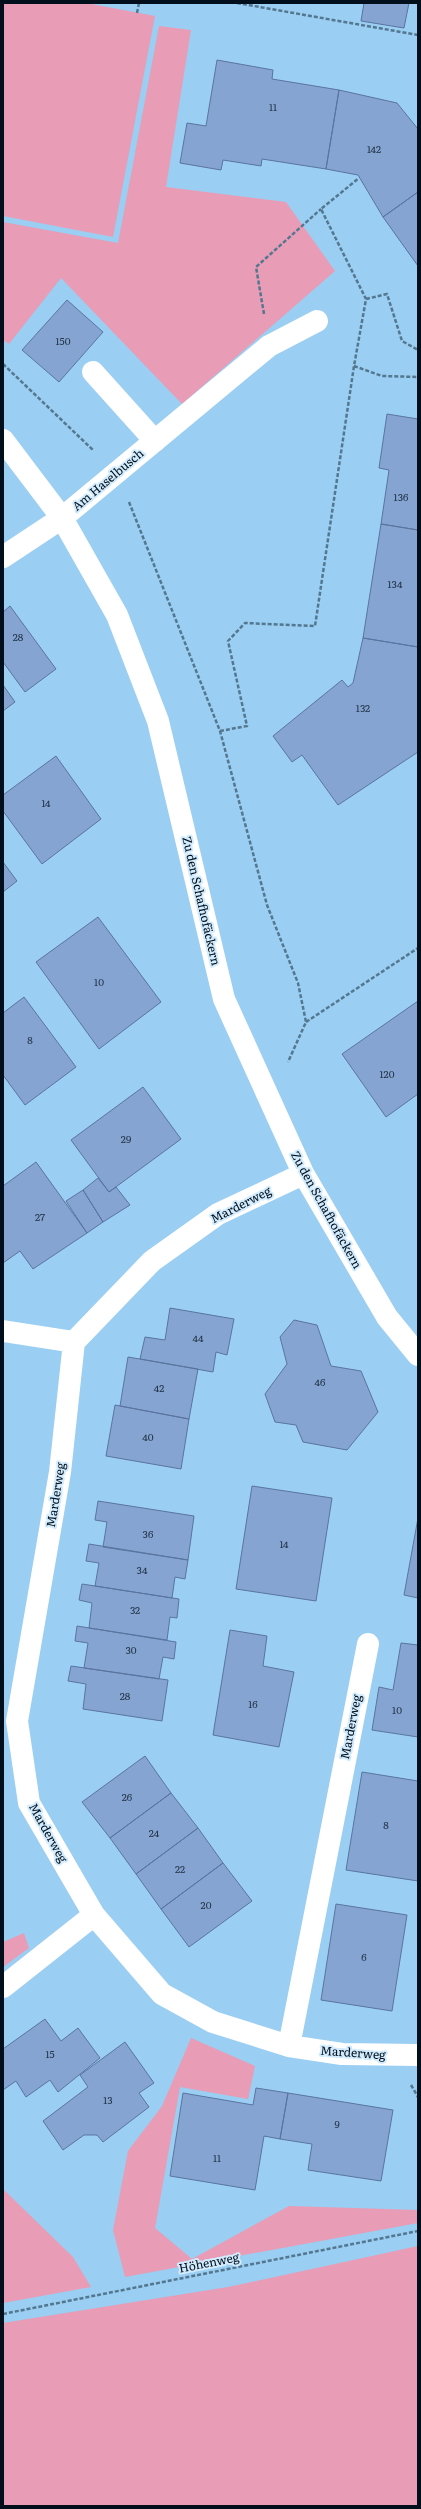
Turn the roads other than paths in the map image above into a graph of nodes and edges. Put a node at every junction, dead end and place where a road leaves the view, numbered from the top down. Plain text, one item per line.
1 (317, 321) dead end
2 (93, 372) dead end
3 (208, 396) junction
4 (233, 396) dead end
5 (3, 440) edge
6 (155, 441) junction
7 (62, 518) junction
8 (3, 557) edge
9 (303, 1174) junction
10 (3, 1331) edge
11 (74, 1342) junction
12 (418, 1355) edge
13 (368, 1644) dead end
14 (94, 1915) junction
15 (3, 1987) edge
16 (289, 2046) junction
17 (418, 2054) edge

1 - 3 street, Am Haselbusch
2 - 6 street
3 - 4 street
3 - 6 street, Am Haselbusch
5 - 7 street, Zu den Schafhofäckern
6 - 7 street, Am Haselbusch
7 - 8 street, Am Haselbusch
7 - 9 street, Zu den Schafhofäckern
9 - 11 street, Marderweg
9 - 12 street, Zu den Schafhofäckern
10 - 11 street
11 - 14 street, Marderweg
13 - 16 street, Marderweg
14 - 15 street
14 - 16 street, Marderweg
16 - 17 street, Marderweg

